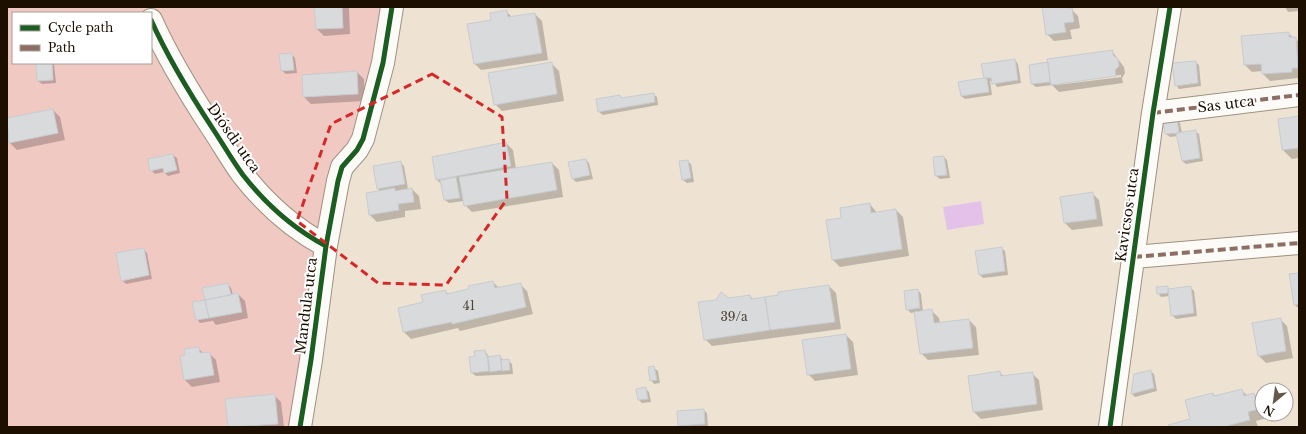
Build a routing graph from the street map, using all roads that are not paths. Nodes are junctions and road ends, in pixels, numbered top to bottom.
1 (392, 7) edge
2 (1170, 7) edge
3 (152, 22) edge
4 (1299, 95) edge
5 (1153, 113) junction
6 (1299, 243) edge
7 (326, 246) junction
8 (1134, 257) junction
9 (300, 427) edge
10 (1110, 427) edge

1 - 7 street, Mandula utca
2 - 5 street, Kavicsos utca
3 - 7 street, Diósdi utca
4 - 5 street, Sas utca
5 - 8 street, Kavicsos utca
6 - 8 street
7 - 9 street, Mandula utca
8 - 10 street, Kavicsos utca

